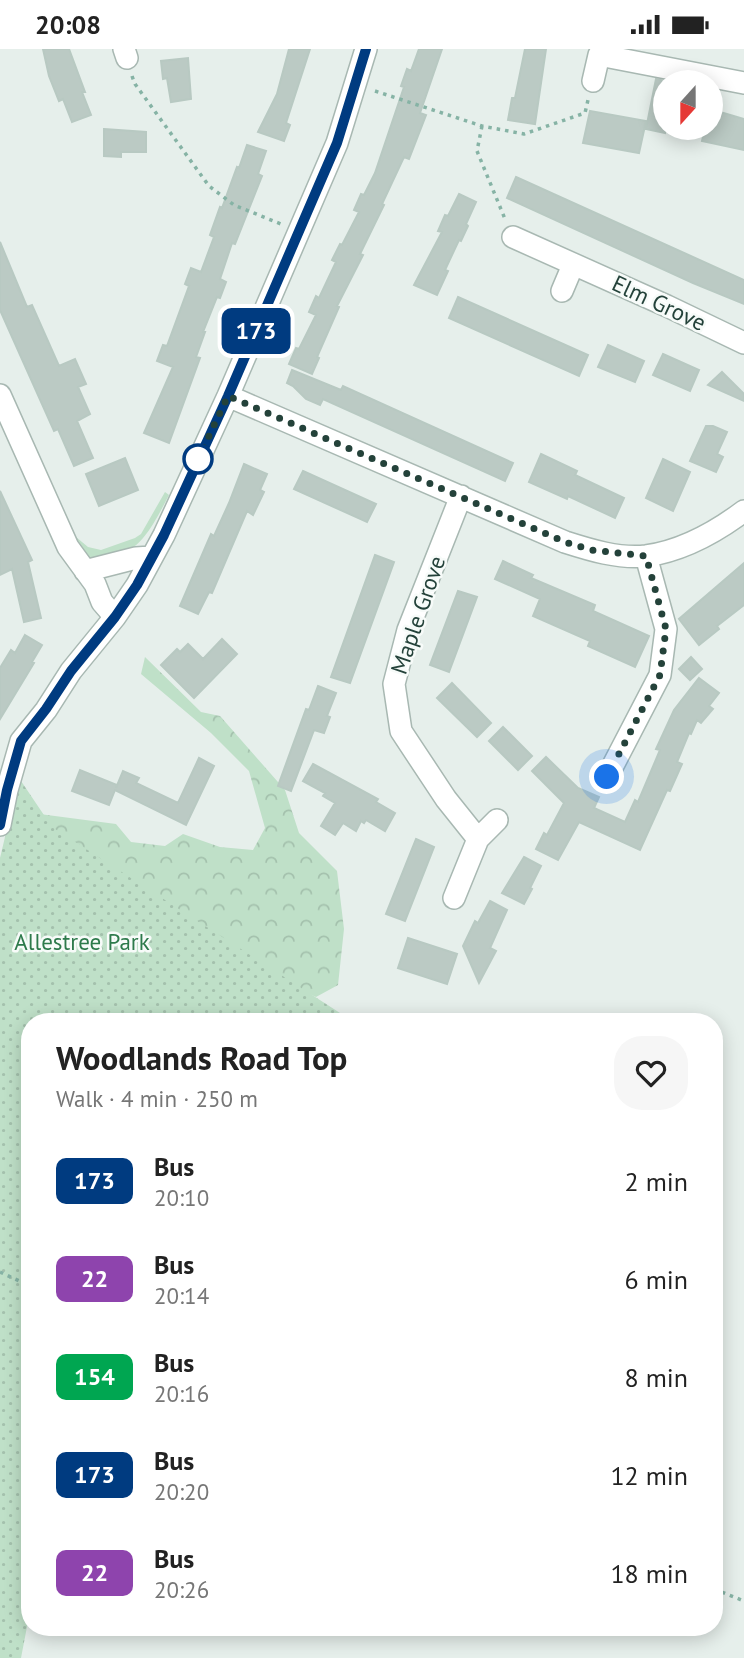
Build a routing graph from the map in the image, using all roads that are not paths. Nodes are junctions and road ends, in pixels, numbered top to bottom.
1 (366, 49) edge
2 (593, 81) road end
3 (744, 83) edge
4 (513, 237) road end
5 (573, 265) junction
6 (562, 291) dead end
7 (744, 344) edge
8 (0, 395) edge
9 (228, 396) junction
10 (461, 496) junction
11 (744, 510) edge
12 (646, 556) junction
13 (151, 557) junction
14 (85, 571) junction
15 (115, 617) junction
16 (607, 777) dead end
17 (497, 820) dead end
18 (0, 825) edge
19 (478, 839) junction
20 (454, 898) dead end

1 - 9 street
2 - 3 street
4 - 5 street, Elm Grove
5 - 6 street
5 - 7 street, Elm Grove
8 - 14 street
9 - 10 street
9 - 13 street
10 - 12 street
10 - 19 street, Maple Grove
11 - 12 street
12 - 16 street
13 - 14 street
13 - 15 street
14 - 15 street
15 - 18 street
17 - 19 street
19 - 20 street

